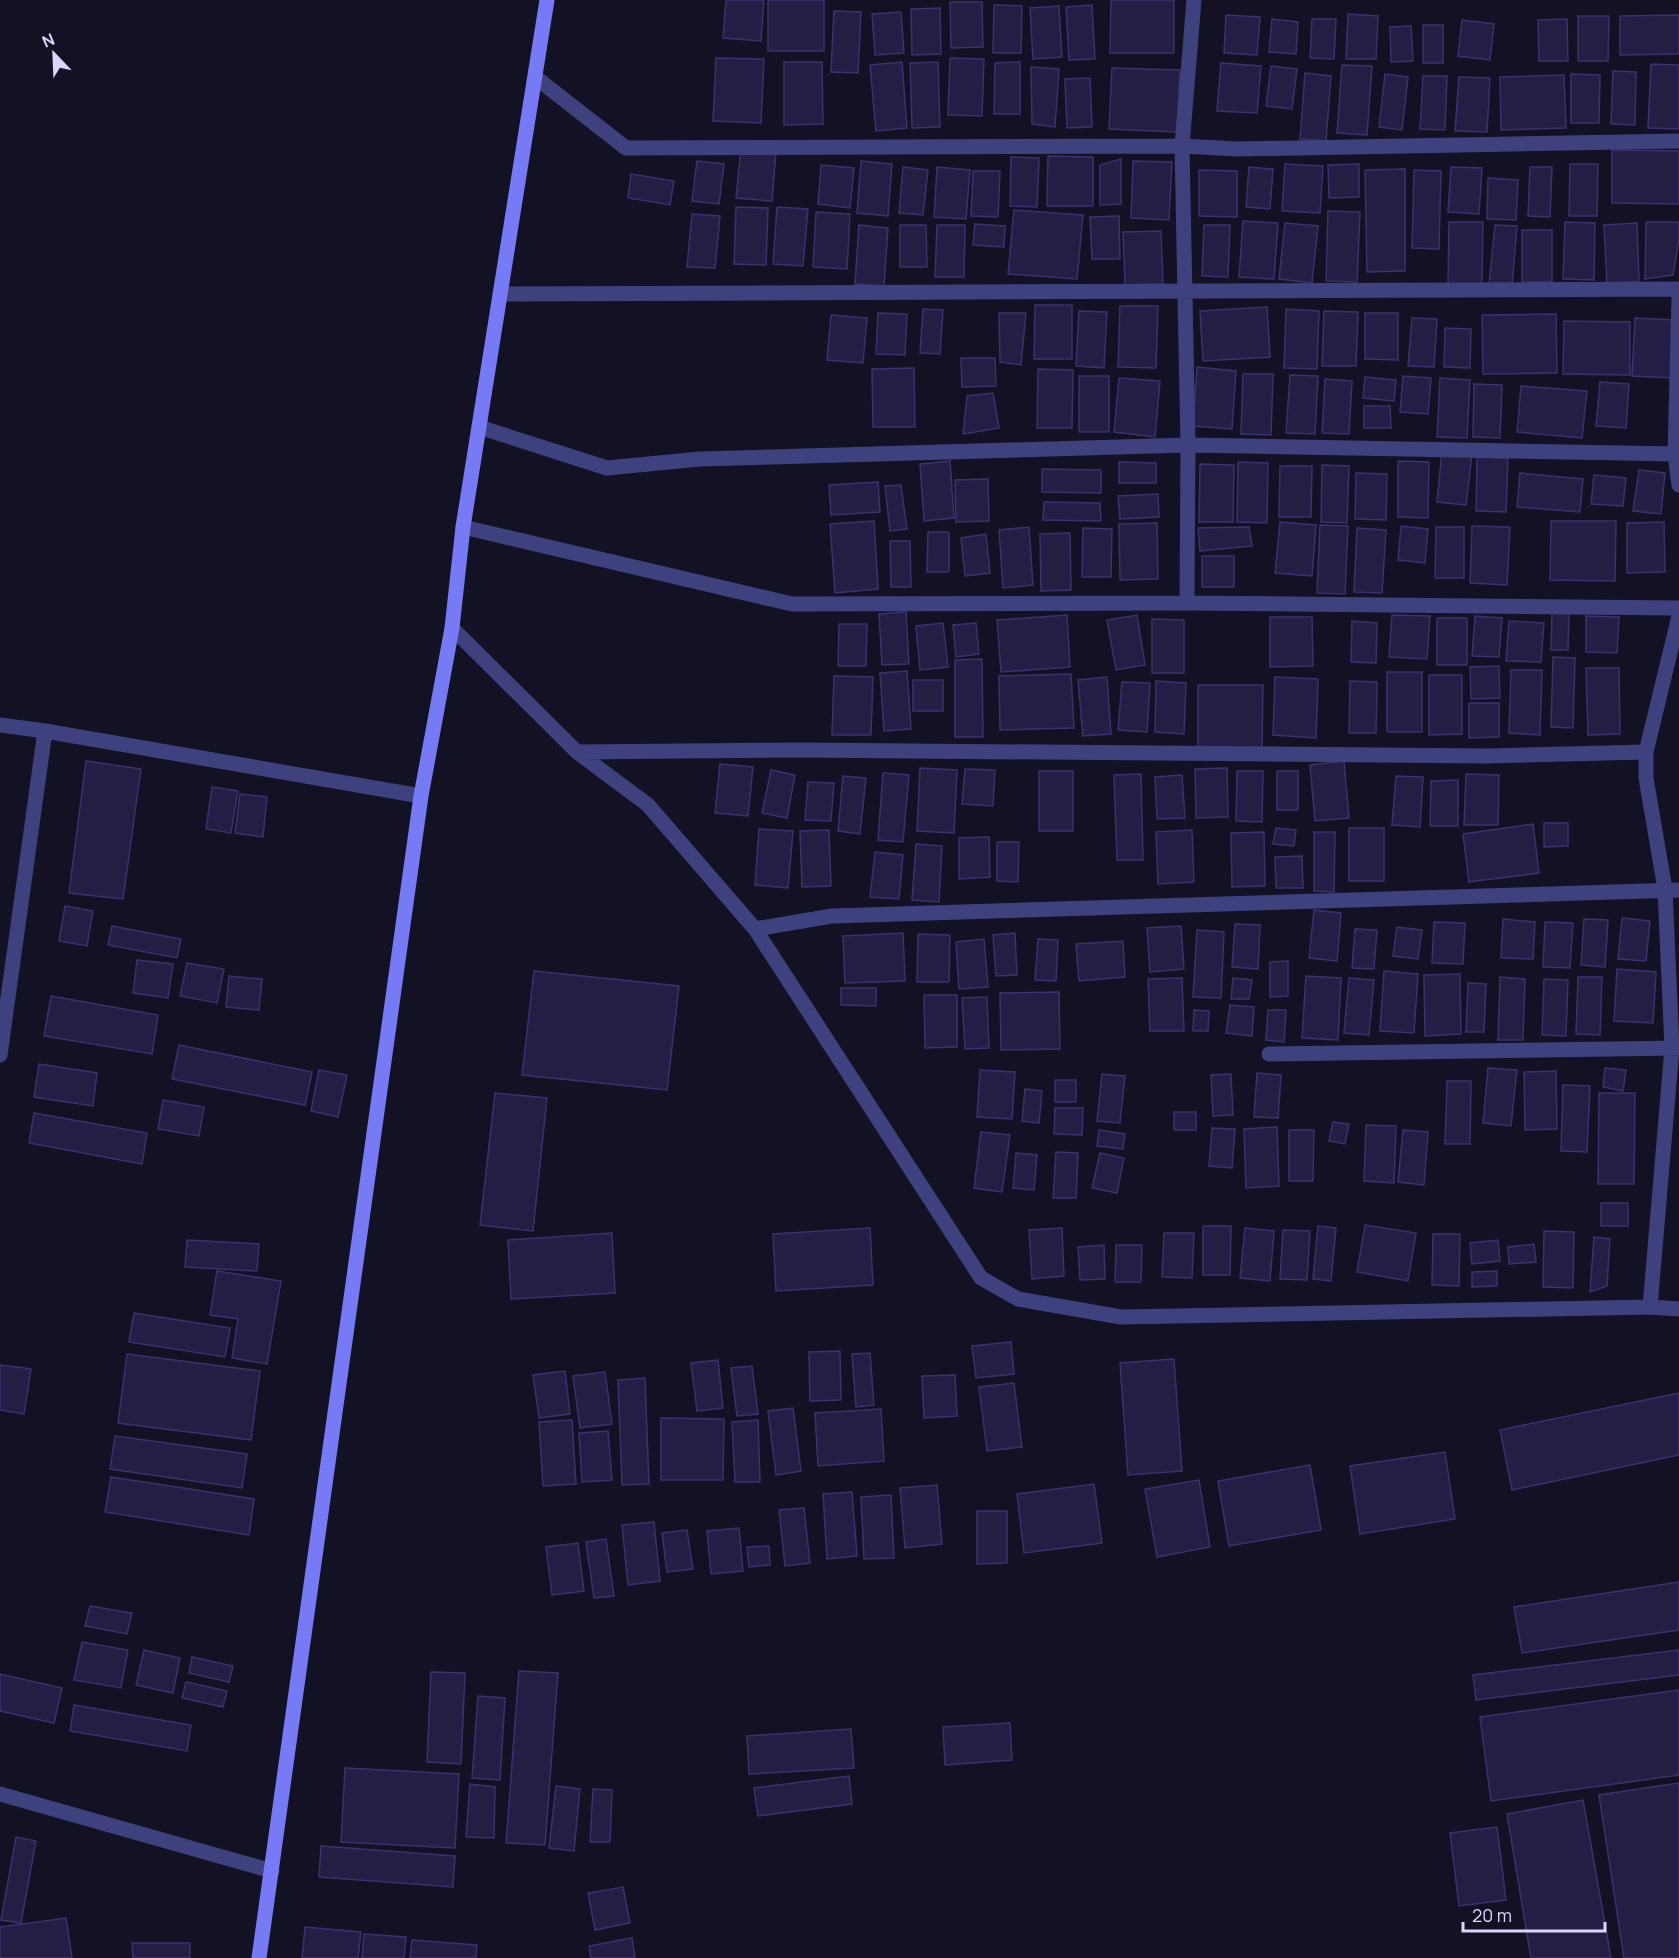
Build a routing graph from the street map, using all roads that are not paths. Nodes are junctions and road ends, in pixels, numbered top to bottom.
1 (548, 0) edge
2 (1194, 0) edge
3 (535, 77) junction
4 (1679, 141) edge
5 (1182, 146) junction
6 (1679, 289) edge
7 (1184, 292) junction
8 (500, 294) junction
9 (1679, 298) edge
10 (479, 427) junction
11 (1188, 445) junction
12 (1677, 454) edge
13 (1679, 485) edge
14 (463, 527) junction
15 (1187, 603) junction
16 (1679, 608) edge
17 (1679, 616) edge
18 (452, 628) junction
19 (0, 725) edge
20 (45, 731) junction
21 (577, 752) junction
22 (1646, 752) junction
23 (421, 796) junction
24 (1672, 890) edge
25 (755, 928) junction
26 (1676, 1048) edge
27 (1269, 1054) dead end
28 (0, 1055) edge
29 (1650, 1307) junction
30 (1679, 1309) edge
31 (0, 1794) edge
32 (272, 1871) junction
33 (259, 1958) edge

1 - 3 main road
2 - 5 street
3 - 5 street
3 - 8 main road
4 - 5 street
5 - 7 street
6 - 7 street
7 - 8 street
7 - 11 street
8 - 10 main road
9 - 12 street
10 - 11 street
10 - 14 main road
11 - 12 street
11 - 15 street
12 - 13 street
14 - 15 street
14 - 18 main road
15 - 16 street
17 - 22 street
18 - 21 street
18 - 23 main road
19 - 20 street
20 - 23 street
20 - 28 street
21 - 22 street
21 - 25 street
22 - 24 street
23 - 32 main road
24 - 25 street
24 - 26 street
25 - 29 street
26 - 27 street
26 - 29 street
29 - 30 street
31 - 32 street
32 - 33 main road

